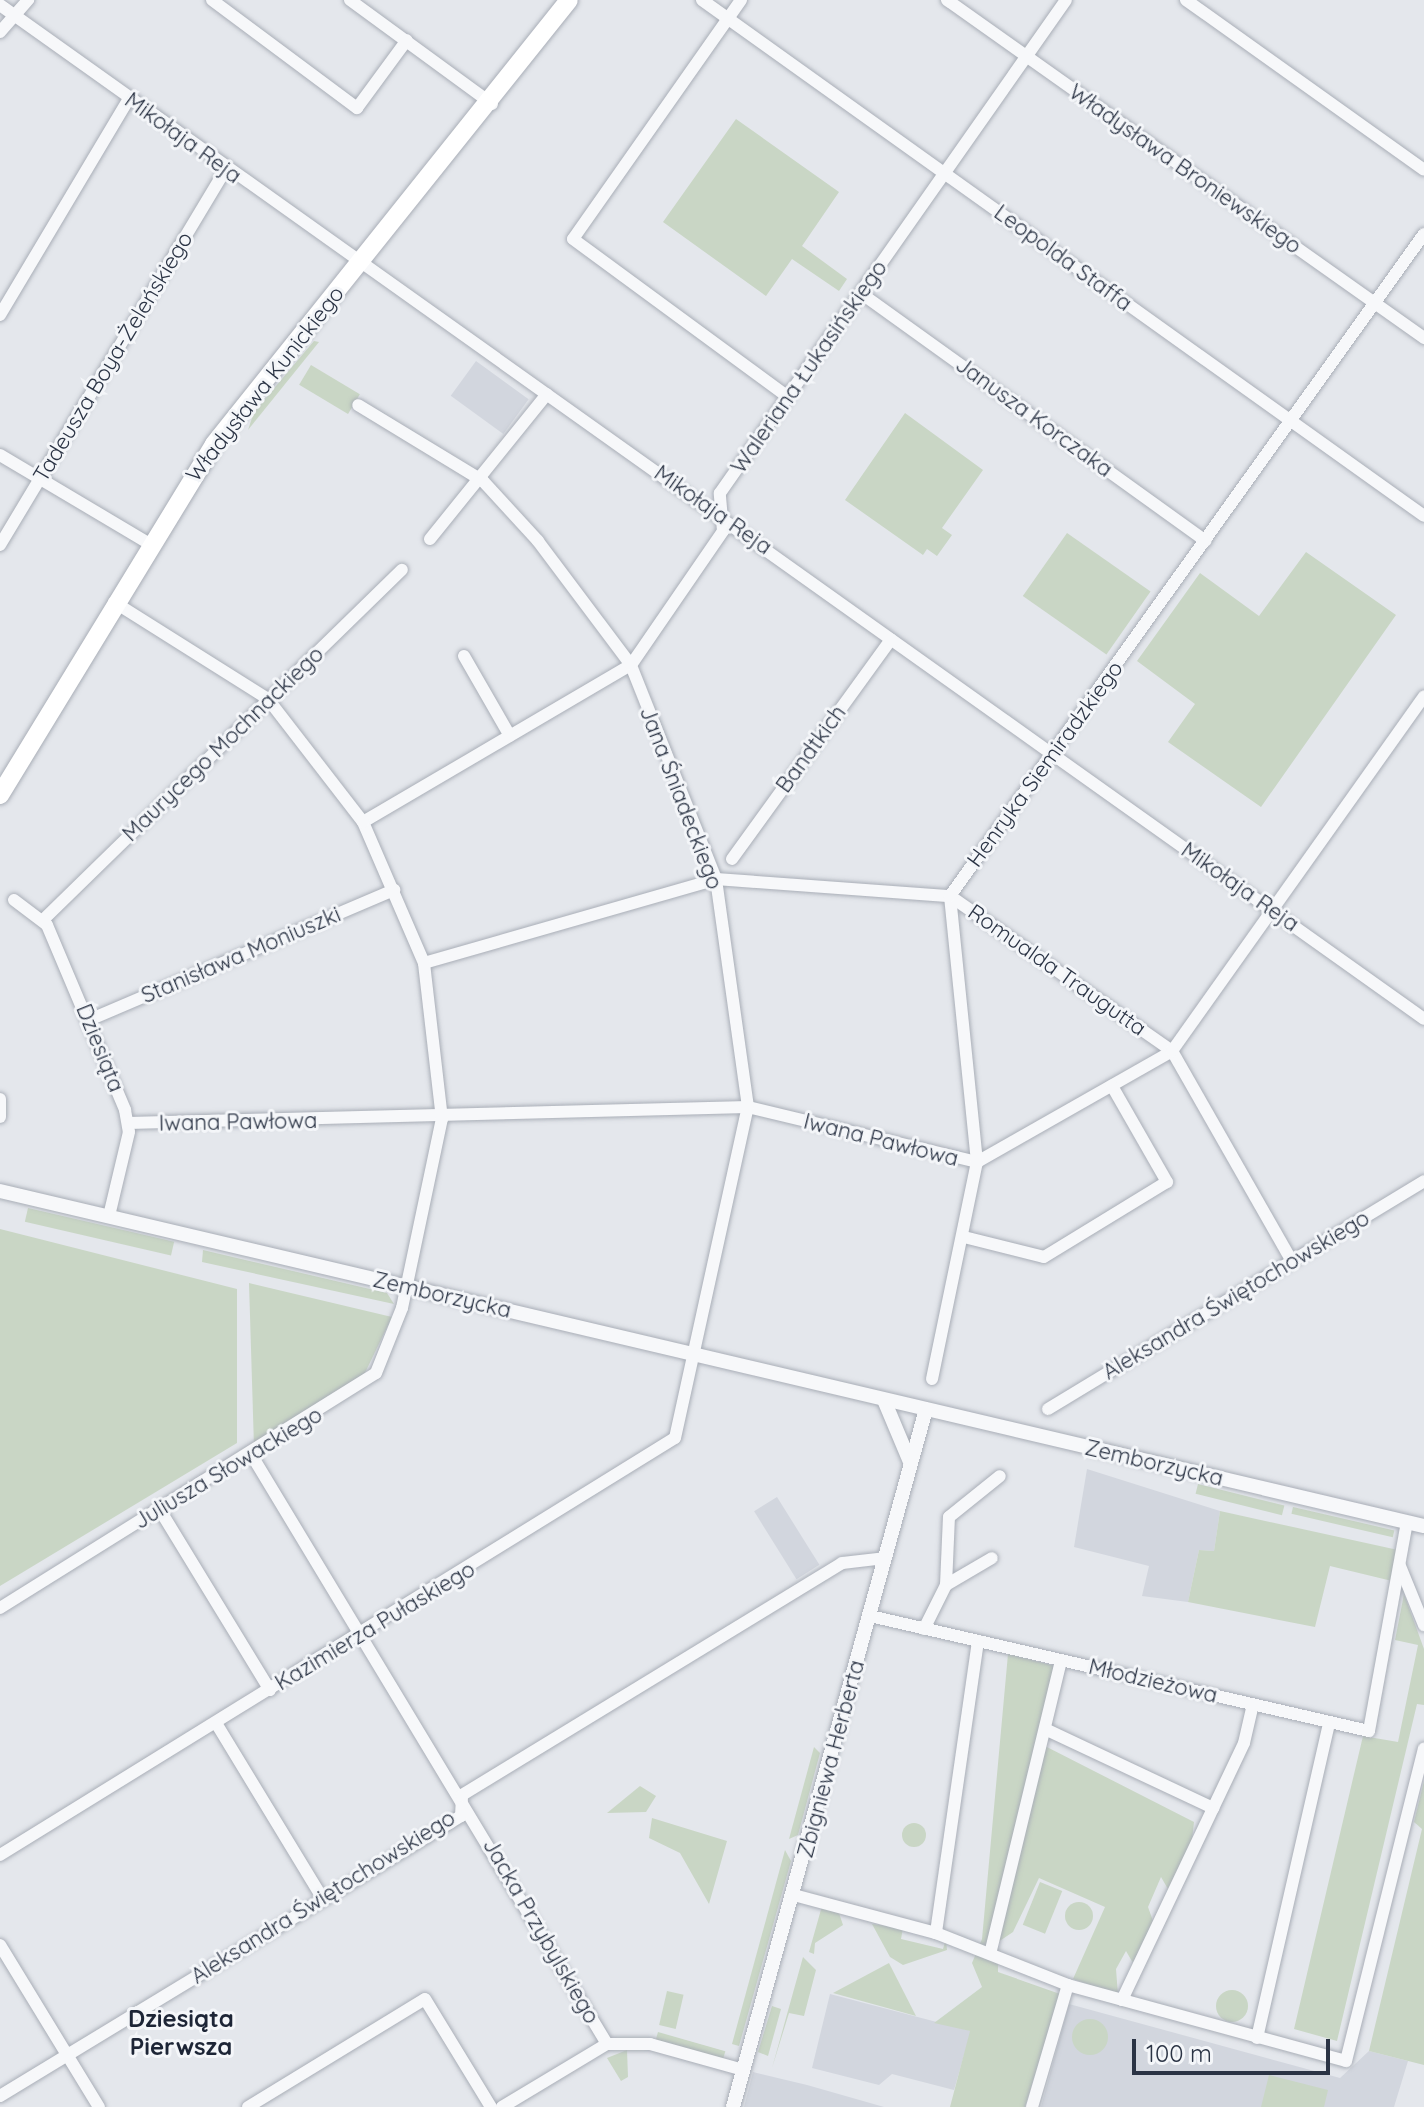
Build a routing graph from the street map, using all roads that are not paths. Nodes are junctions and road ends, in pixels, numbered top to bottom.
1 (28, 0) edge
2 (212, 0) edge
3 (350, 0) edge
4 (569, 0) edge
5 (702, 0) edge
6 (741, 0) edge
7 (947, 0) edge
8 (1066, 0) edge
9 (1186, 0) edge
10 (0, 5) edge
11 (16, 16) junction
12 (728, 18) junction
13 (0, 32) edge
14 (407, 40) junction
15 (1026, 57) junction
16 (129, 99) junction
17 (492, 104) junction
18 (226, 169) junction
19 (1424, 170) edge
20 (944, 172) junction
21 (1424, 234) edge
22 (362, 260) junction
23 (862, 294) junction
24 (1375, 303) junction
25 (0, 315) edge
26 (1424, 338) edge
27 (547, 394) junction
28 (788, 397) junction
29 (358, 405) dead end
30 (1291, 422) junction
31 (0, 455) edge
32 (39, 479) junction
33 (483, 481) junction
34 (717, 513) junction
35 (1424, 516) edge
36 (430, 539) dead end
37 (1206, 541) junction
38 (148, 543) junction
39 (0, 545) edge
40 (402, 570) dead end
41 (114, 602) junction
42 (891, 639) junction
43 (464, 656) dead end
44 (631, 665) junction
45 (1424, 697) edge
46 (268, 699) junction
47 (510, 736) junction
48 (1051, 754) junction
49 (0, 795) edge
50 (363, 822) junction
51 (732, 859) dead end
52 (716, 879) junction
53 (394, 890) junction
54 (950, 896) junction
55 (14, 900) dead end
56 (1276, 912) junction
57 (44, 919) junction
58 (424, 963) junction
59 (1424, 1019) edge
60 (89, 1020) junction
61 (1172, 1051) junction
62 (1112, 1086) junction
63 (0, 1099) edge
64 (748, 1107) junction
65 (0, 1117) edge
66 (442, 1119) junction
67 (128, 1123) junction
68 (977, 1162) junction
69 (1424, 1181) edge
70 (0, 1191) edge
71 (109, 1216) junction
72 (964, 1237) junction
73 (1291, 1260) junction
74 (407, 1287) junction
75 (694, 1356) junction
76 (932, 1379) dead end
77 (884, 1400) junction
78 (926, 1409) junction
79 (1048, 1409) dead end
80 (251, 1454) junction
81 (910, 1462) junction
82 (1000, 1476) dead end
83 (160, 1510) junction
84 (1407, 1522) junction
85 (1424, 1526) edge
86 (885, 1558) junction
87 (992, 1558) dead end
88 (1400, 1566) junction
89 (946, 1585) junction
90 (0, 1608) edge
91 (870, 1616) junction
92 (1424, 1625) edge
93 (924, 1629) junction
94 (363, 1633) junction
95 (978, 1641) junction
96 (1061, 1660) junction
97 (270, 1690) junction
98 (1253, 1705) junction
99 (216, 1723) junction
100 (1329, 1723) junction
101 (1045, 1729) junction
102 (1424, 1749) edge
103 (462, 1795) junction
104 (1213, 1808) junction
105 (0, 1855) edge
106 (794, 1895) junction
107 (323, 1899) junction
108 (936, 1933) junction
109 (0, 1945) edge
110 (991, 1950) junction
111 (1068, 1985) junction
112 (1122, 2000) junction
113 (1257, 2038) junction
114 (607, 2044) junction
115 (67, 2055) junction
116 (743, 2070) junction
117 (0, 2096) edge
118 (99, 2107) edge
119 (248, 2107) edge
120 (491, 2107) edge
121 (502, 2107) edge
122 (733, 2107) edge
123 (1032, 2107) edge

1 - 11 street
2 - 14 street
3 - 14 street
4 - 17 main road, Władysława Kunickiego
5 - 12 street, Leopolda Staffa
6 - 12 street
7 - 15 street, Władysława Broniewskiego
8 - 15 street, Waleriana Łukasińskiego
9 - 19 street
10 - 11 street, Mikołaja Reja
11 - 13 street
11 - 16 street, Mikołaja Reja
12 - 20 street, Leopolda Staffa
12 - 28 street
14 - 17 street
15 - 20 street, Waleriana Łukasińskiego
15 - 24 street, Władysława Broniewskiego
16 - 18 street, Mikołaja Reja
16 - 25 street
17 - 22 main road, Władysława Kunickiego
18 - 22 street, Mikołaja Reja
18 - 32 street, Tadeusza Boya-Żeleńskiego
20 - 23 street, Waleriana Łukasińskiego
20 - 30 street, Leopolda Staffa
21 - 24 street, Henryka Siemiradzkiego
22 - 27 street, Mikołaja Reja
22 - 38 main road, Władysława Kunickiego
23 - 28 street, Waleriana Łukasińskiego
23 - 37 street, Janusza Korczaka
24 - 26 street, Władysława Broniewskiego
24 - 30 street, Henryka Siemiradzkiego
27 - 33 street
27 - 34 street, Mikołaja Reja
28 - 34 street, Waleriana Łukasińskiego
29 - 33 street, Jana Śniadeckiego
30 - 35 street, Leopolda Staffa
30 - 37 street, Henryka Siemiradzkiego
31 - 32 street
32 - 38 street
32 - 39 street, Tadeusza Boya-Żeleńskiego
33 - 36 street
33 - 44 street, Jana Śniadeckiego
34 - 42 street, Mikołaja Reja
34 - 44 street, Waleriana Łukasińskiego
37 - 48 street, Henryka Siemiradzkiego
38 - 41 main road, Władysława Kunickiego
40 - 46 street, Maurycego Mochnackiego
41 - 46 street
41 - 49 main road, Władysława Kunickiego
42 - 48 street, Mikołaja Reja
42 - 51 street, Bandtkich
43 - 47 street
44 - 47 street, Waleriana Łukasińskiego
44 - 52 street, Jana Śniadeckiego
45 - 56 street, Iwana Pawłowa
46 - 50 street, Juliusza Słowackiego
46 - 57 street, Maurycego Mochnackiego
47 - 50 street, Waleriana Łukasińskiego
48 - 54 street, Henryka Siemiradzkiego
48 - 56 street, Mikołaja Reja
50 - 53 street, Juliusza Słowackiego
52 - 54 street, Romualda Traugutta
52 - 58 street, Romualda Traugutta
52 - 64 street, Jana Śniadeckiego
53 - 58 street, Juliusza Słowackiego
53 - 60 street, Stanisława Moniuszki
54 - 61 street, Romualda Traugutta
54 - 68 street
55 - 57 street
56 - 59 street, Mikołaja Reja
56 - 61 street, Iwana Pawłowa
57 - 60 street, Dziesiąta
58 - 66 street, Juliusza Słowackiego
60 - 67 street, Dziesiąta
61 - 62 street, Iwana Pawłowa
61 - 73 street, Romualda Traugutta
62 - 68 street, Iwana Pawłowa
62 - 72 street
63 - 65 street
64 - 66 street, Iwana Pawłowa
64 - 68 street, Iwana Pawłowa
64 - 75 street, Jana Śniadeckiego
66 - 67 street, Iwana Pawłowa
66 - 74 street, Juliusza Słowackiego
67 - 71 street
68 - 72 street
69 - 73 street, Aleksandra Świętochowskiego
70 - 71 street, Zemborzycka
71 - 74 street, Zemborzycka
72 - 76 street
73 - 79 street, Aleksandra Świętochowskiego
74 - 75 street, Zemborzycka
74 - 80 street, Juliusza Słowackiego
75 - 77 street, Zemborzycka
75 - 94 street, Kazimierza Pułaskiego
77 - 78 street, Zemborzycka
77 - 81 street
78 - 81 street, Zbigniewa Herberta
78 - 84 street, Zemborzycka
80 - 83 street, Juliusza Słowackiego
80 - 94 street, Jacka Przybylskiego
81 - 86 street, Zbigniewa Herberta
82 - 89 street
83 - 90 street, Juliusza Słowackiego
83 - 97 street
84 - 85 street, Zemborzycka
84 - 88 street, Młodzieżowa
86 - 91 street, Zbigniewa Herberta
86 - 103 street, Aleksandra Świętochowskiego
87 - 89 street
88 - 92 street
88 - 100 street, Młodzieżowa
89 - 93 street
91 - 93 street, Młodzieżowa
91 - 106 street, Zbigniewa Herberta
93 - 95 street, Młodzieżowa
94 - 97 street, Kazimierza Pułaskiego
94 - 103 street, Jacka Przybylskiego
95 - 96 street, Młodzieżowa
95 - 108 street
96 - 98 street, Młodzieżowa
96 - 101 street
97 - 99 street, Kazimierza Pułaskiego
98 - 100 street, Młodzieżowa
98 - 104 street
99 - 105 street, Kazimierza Pułaskiego
99 - 107 street
100 - 113 street
101 - 104 street
101 - 110 street
102 - 113 street
103 - 107 street, Aleksandra Świętochowskiego
103 - 114 street, Jacka Przybylskiego
104 - 112 street
106 - 108 street
106 - 116 street, Zbigniewa Herberta
107 - 115 street, Aleksandra Świętochowskiego
108 - 110 street
109 - 115 street
110 - 111 street
111 - 112 street
111 - 123 street
112 - 113 street
114 - 116 street, Jacka Przybylskiego
114 - 121 street
115 - 117 street, Aleksandra Świętochowskiego
115 - 118 street
116 - 122 street, Zbigniewa Herberta
119 - 120 street

